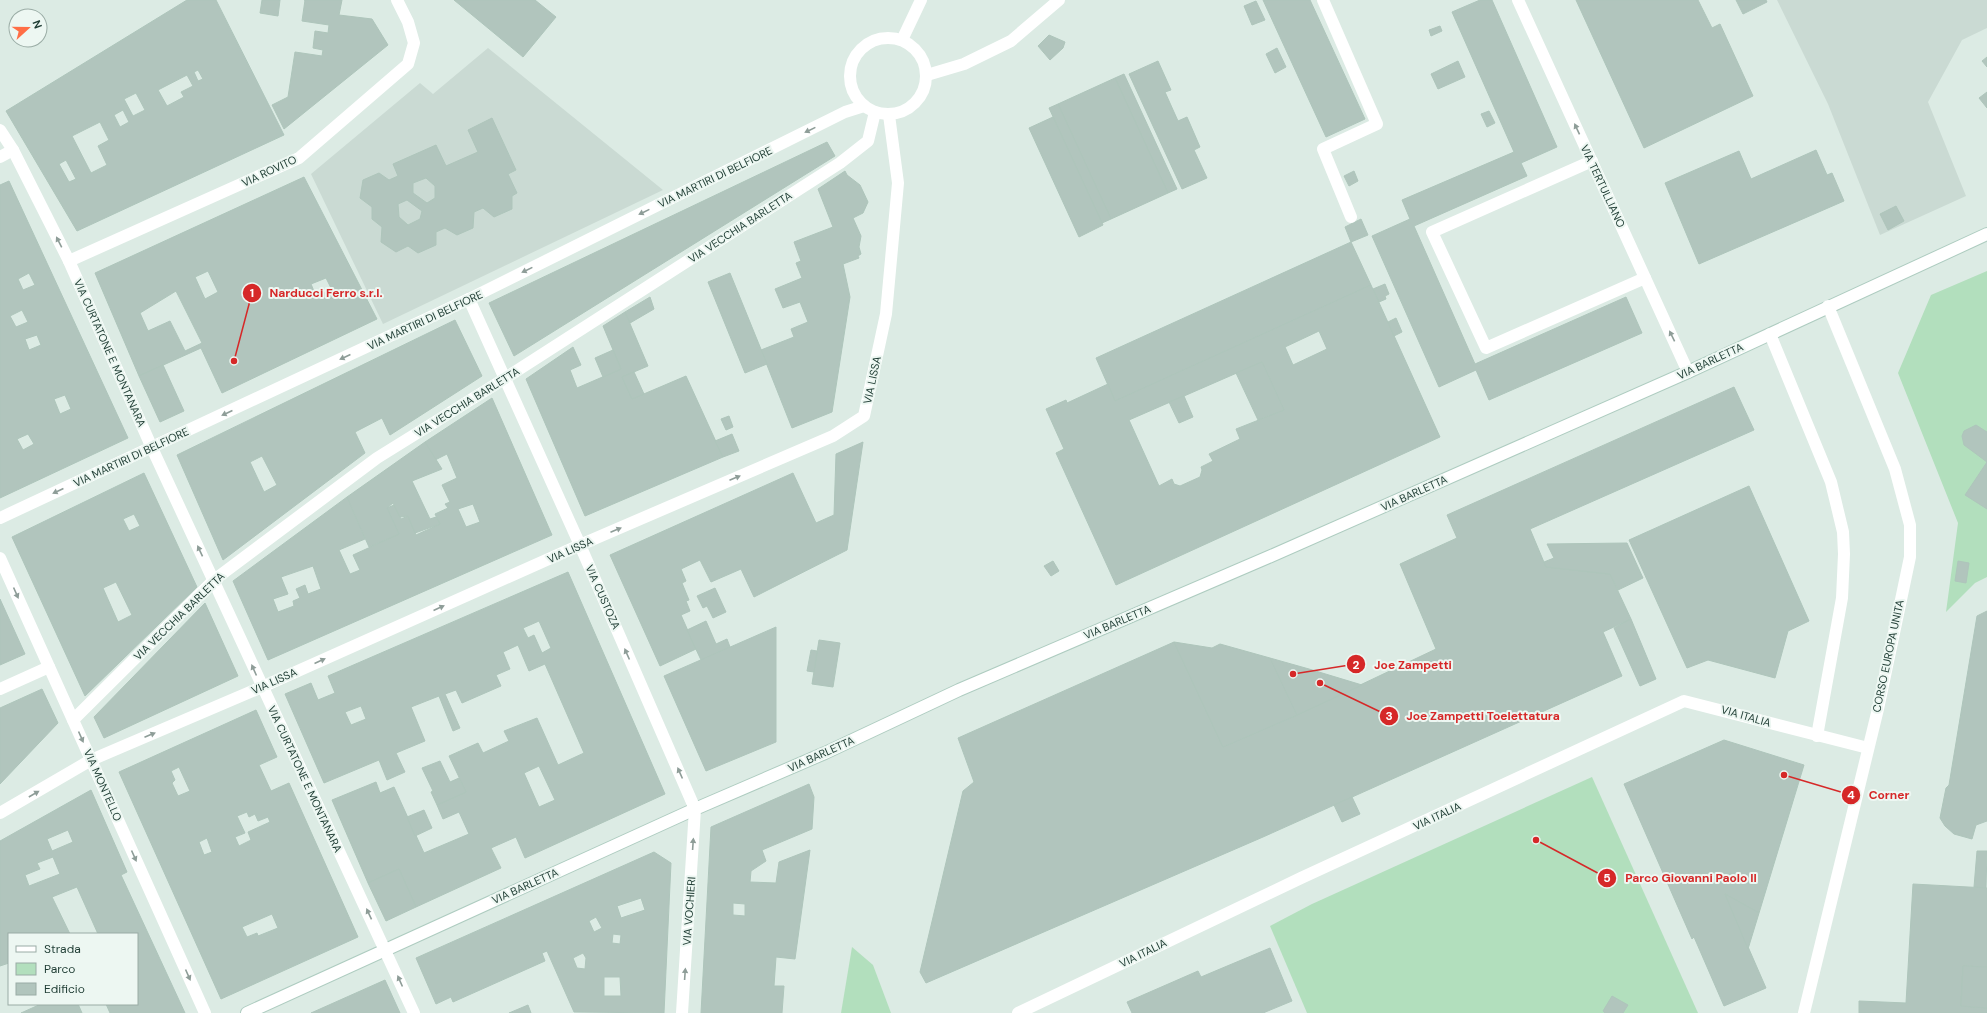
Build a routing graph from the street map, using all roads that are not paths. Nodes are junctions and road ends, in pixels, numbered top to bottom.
1 (397, 0) edge
2 (921, 0) edge
3 (1059, 0) edge
4 (1323, 0) edge
5 (1518, 0) edge
6 (902, 40) junction
7 (927, 75) junction
8 (856, 95) junction
9 (869, 109) junction
10 (845, 112) junction
11 (889, 114) junction
12 (0, 130) edge
13 (13, 150) junction
14 (0, 157) edge
15 (1592, 161) junction
16 (1351, 217) dead end
17 (1987, 234) edge
18 (69, 261) junction
19 (1645, 278) junction
20 (469, 299) junction
21 (1828, 306) junction
22 (1770, 334) junction
23 (1688, 372) junction
24 (504, 378) junction
25 (152, 448) junction
26 (0, 518) edge
27 (580, 545) junction
28 (0, 558) edge
29 (214, 580) junction
30 (49, 667) junction
31 (262, 687) junction
32 (0, 689) edge
33 (73, 720) junction
34 (1817, 736) junction
35 (1868, 748) junction
36 (91, 760) junction
37 (695, 809) junction
38 (0, 813) edge
39 (385, 950) junction
40 (205, 1013) edge
41 (248, 1013) edge
42 (414, 1013) edge
43 (682, 1013) edge
44 (1018, 1013) edge
45 (1804, 1013) edge

1 - 18 street, VIA ROVITO
2 - 6 street
3 - 7 street
4 - 16 street
15 -> 5 street, VIA TERTULLIANO
6 - 7 street
6 - 8 street
7 - 11 street
8 - 9 street
8 - 10 street
9 - 10 street, VIA MARTIRI DI BELFIORE
9 - 11 street
9 - 24 street, VIA VECCHIA BARLETTA
10 -> 20 street, VIA MARTIRI DI BELFIORE
27 -> 11 street, VIA LISSA
12 - 13 street, VIA CURTATONE E MONTANARA
13 - 14 street
18 -> 13 street, VIA CURTATONE E MONTANARA
15 - 19 street, VIA TERTULLIANO
15 - 19 street
17 - 21 street, VIA BARLETTA
18 - 25 street, VIA CURTATONE E MONTANARA
23 -> 19 street, VIA TERTULLIANO
20 - 24 street, VIA CUSTOZA
20 -> 25 street, VIA MARTIRI DI BELFIORE
21 - 22 street, VIA BARLETTA
21 - 35 street, CORSO EUROPA UNITA
22 - 23 street, VIA BARLETTA
22 - 34 street
23 - 37 street, VIA BARLETTA
24 - 27 street, VIA CUSTOZA
24 - 29 street, VIA VECCHIA BARLETTA
25 -> 26 street, VIA MARTIRI DI BELFIORE
29 -> 25 street, VIA CURTATONE E MONTANARA
31 -> 27 street, VIA LISSA
37 -> 27 street, VIA CUSTOZA
28 -> 30 street, VIA MONTELLO
31 -> 29 street, VIA CURTATONE E MONTANARA
29 - 33 street, VIA VECCHIA BARLETTA
30 - 32 street
30 - 33 street, VIA MONTELLO
36 -> 31 street, VIA LISSA
39 -> 31 street, VIA CURTATONE E MONTANARA
33 -> 36 street, VIA MONTELLO
34 - 35 street, VIA ITALIA
34 - 44 street, VIA ITALIA
35 - 45 street, CORSO EUROPA UNITA
38 -> 36 street, VIA LISSA
36 -> 40 street, VIA MONTELLO
37 - 39 street, VIA BARLETTA
43 -> 37 street, VIA VOCHIERI
39 - 41 street, VIA BARLETTA
42 -> 39 street, VIA CURTATONE E MONTANARA

